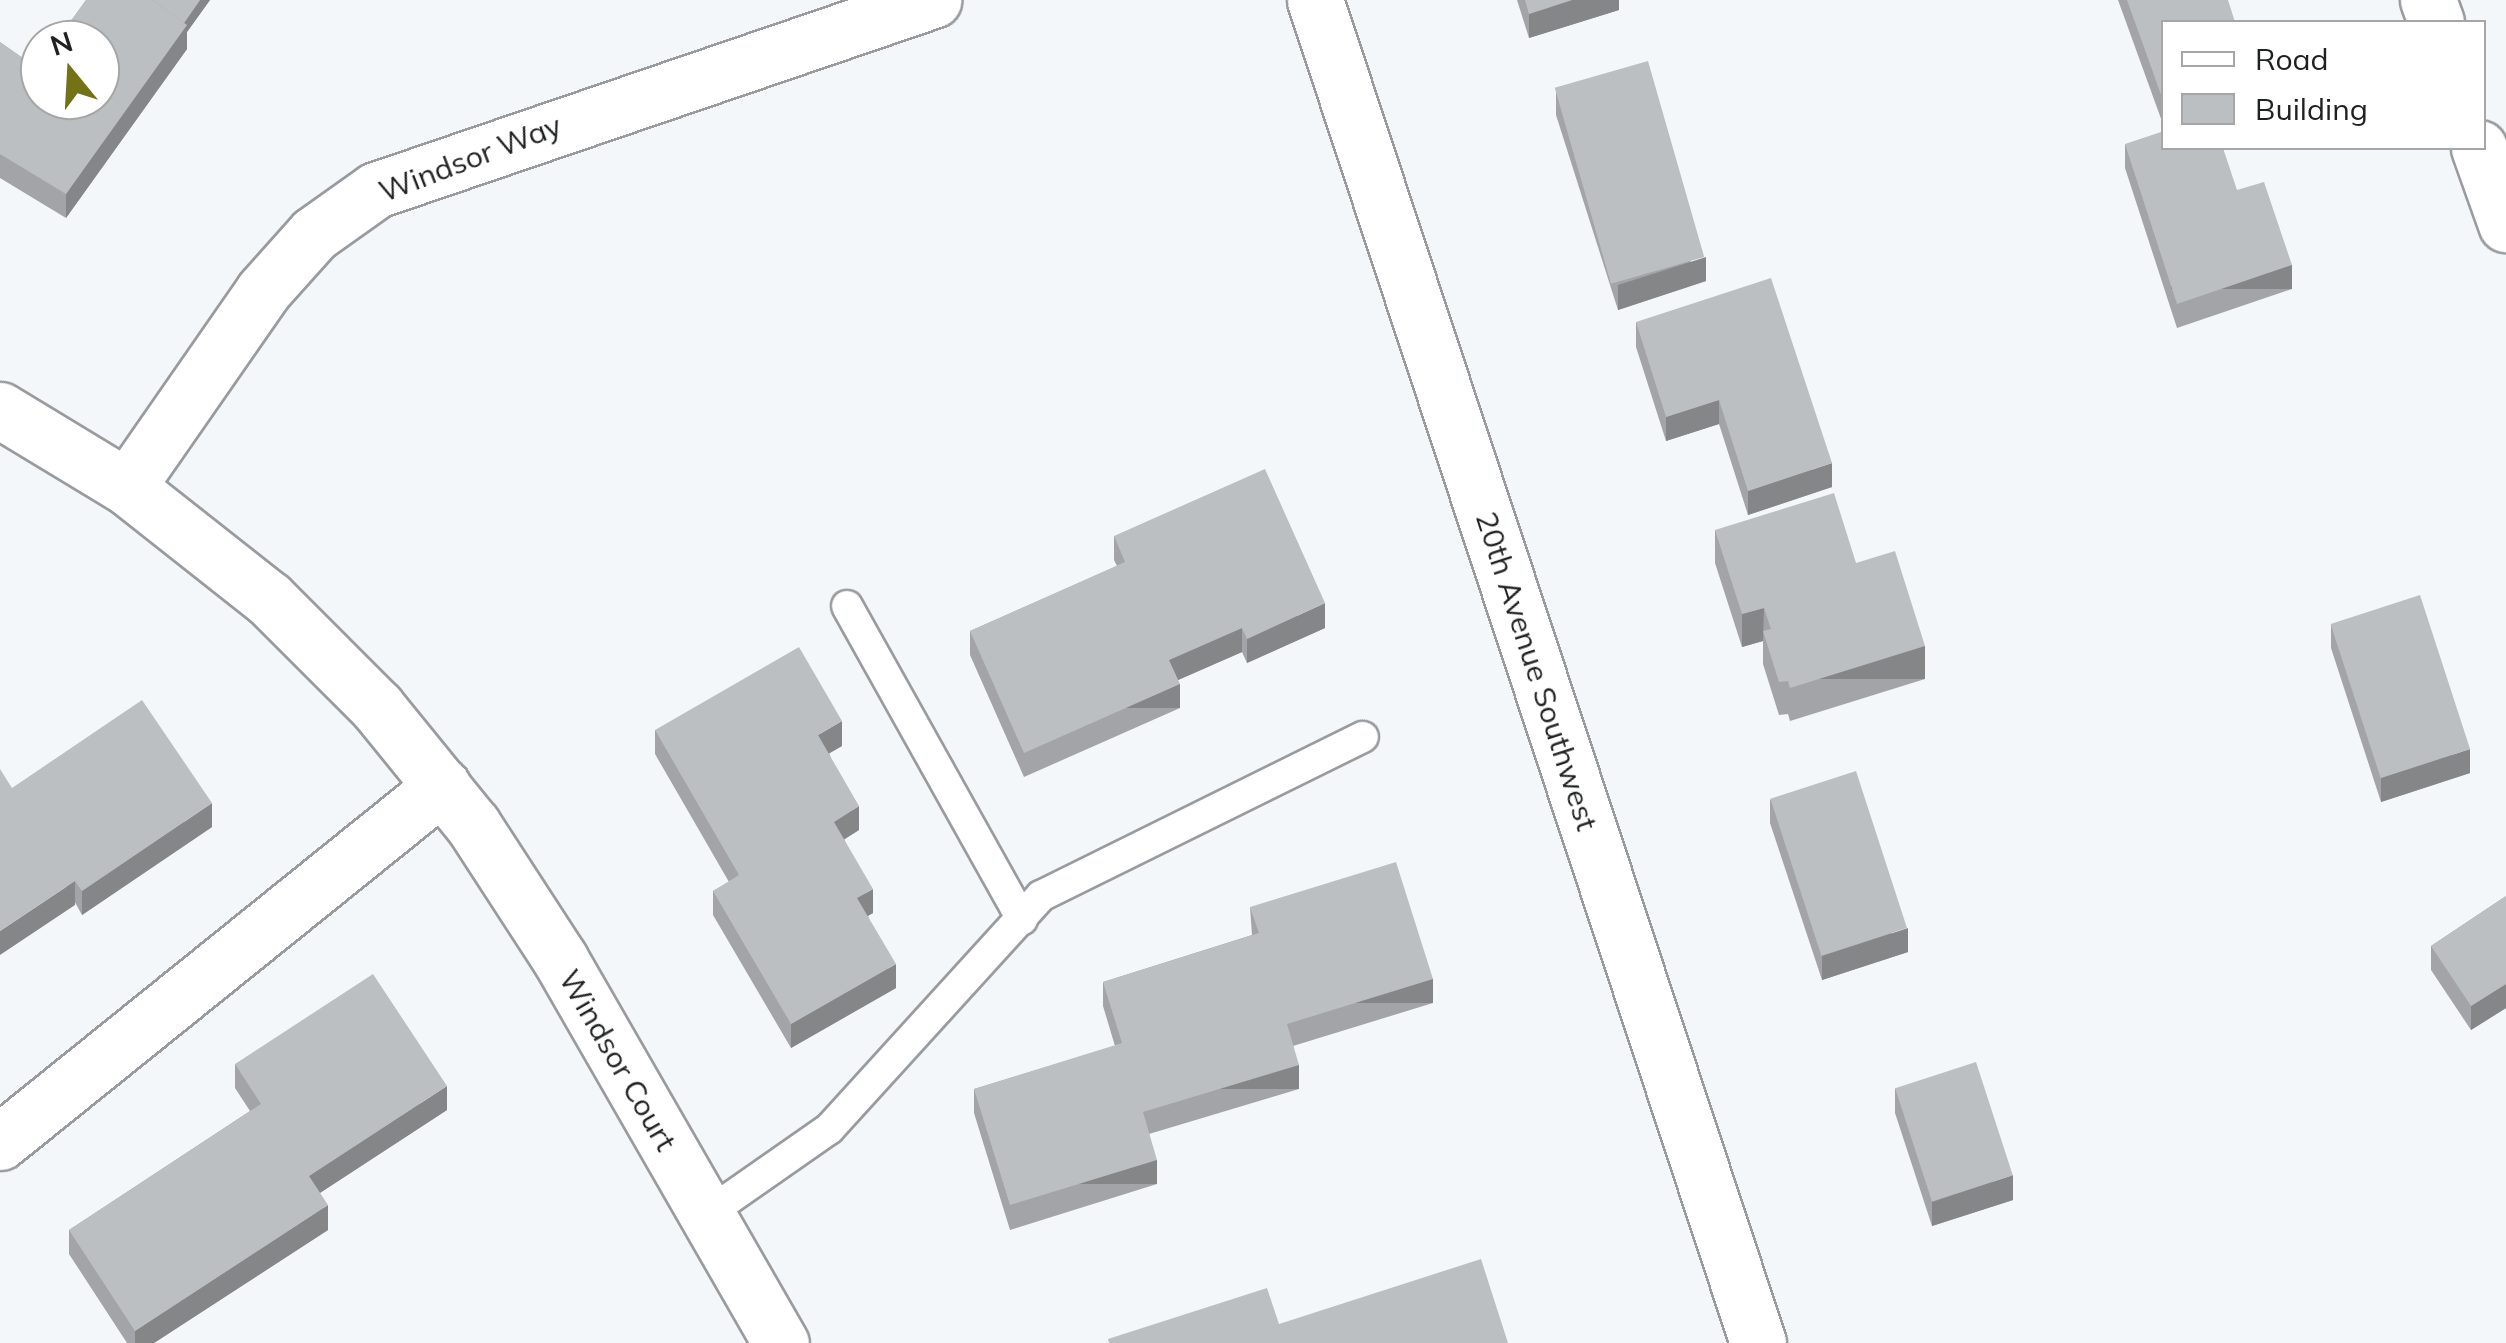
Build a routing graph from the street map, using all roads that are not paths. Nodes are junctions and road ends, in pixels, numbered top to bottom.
1 (934, 0) edge
2 (1315, 0) edge
3 (2481, 150) edge
4 (2506, 224) edge
5 (0, 410) edge
6 (127, 487) junction
7 (847, 606) dead end
8 (1364, 737) dead end
9 (442, 786) junction
10 (1022, 919) junction
11 (0, 1142) edge
12 (707, 1214) junction
13 (781, 1343) edge
14 (1758, 1343) edge

1 - 6 street, Windsor Way
2 - 14 street, 20th Avenue Southwest
3 - 4 street
5 - 6 street, Windsor Court
6 - 9 street, Windsor Court
7 - 10 lane
8 - 10 lane
9 - 11 street
9 - 12 street, Windsor Court
10 - 12 lane
12 - 13 street, Windsor Court

